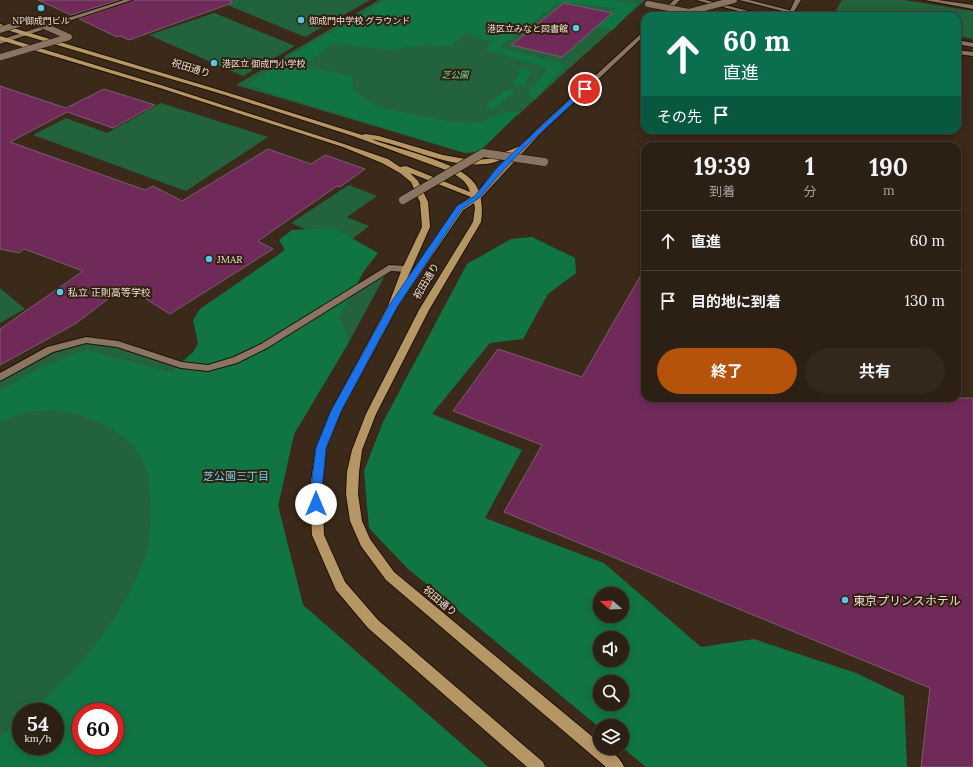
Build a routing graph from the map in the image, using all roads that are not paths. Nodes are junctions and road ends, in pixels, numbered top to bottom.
1 (129, 0) edge
2 (677, 0) edge
3 (699, 0) edge
4 (734, 0) edge
5 (742, 0) edge
6 (798, 0) edge
7 (928, 0) edge
8 (648, 4) dead end
9 (973, 7) edge
10 (665, 12) edge
11 (748, 12) edge
12 (791, 12) joint
13 (0, 26) edge
14 (0, 30) edge
15 (23, 33) junction
16 (641, 36) edge
17 (2, 40) edge
18 (961, 43) edge
19 (973, 45) edge
20 (961, 52) edge
21 (973, 54) edge
22 (2, 57) dead end
23 (355, 135) junction
24 (522, 147) junction
25 (385, 161) junction
26 (544, 162) dead end
27 (477, 197) junction
28 (403, 200) dead end
29 (406, 269) junction
30 (393, 306) junction
31 (0, 377) edge
32 (538, 767) edge
33 (617, 767) edge

1 - 15 street
2 - 10 street
3 - 11 street
4 - 8 street, bridge
5 - 12 street
6 - 12 street
7 - 9 street
13 - 15 main road, 祝田通り
14 - 22 street, bridge
15 - 17 street
15 - 23 main road, 祝田通り
16 - 24 street
17 - 25 main road, 祝田通り
18 - 19 street
20 - 21 street
23 - 24 main road
23 - 27 main road, 祝田通り
24 - 27 street
25 - 27 main road
25 - 29 main road, 祝田通り
26 - 28 street, bridge
27 - 30 main road
27 - 33 main road, 祝田通り
29 - 30 main road, 祝田通り
29 - 31 street
30 - 32 main road, 祝田通り

